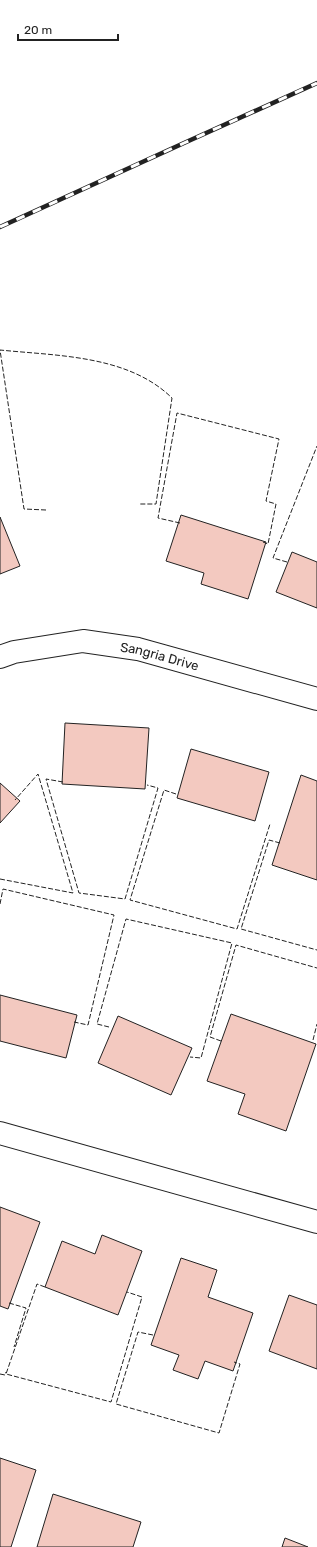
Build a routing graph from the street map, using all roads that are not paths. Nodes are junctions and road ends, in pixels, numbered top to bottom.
1 (0, 657) edge
2 (317, 699) edge
3 (0, 1133) edge
4 (317, 1222) edge

1 - 2 street, Sangria Drive
3 - 4 street

